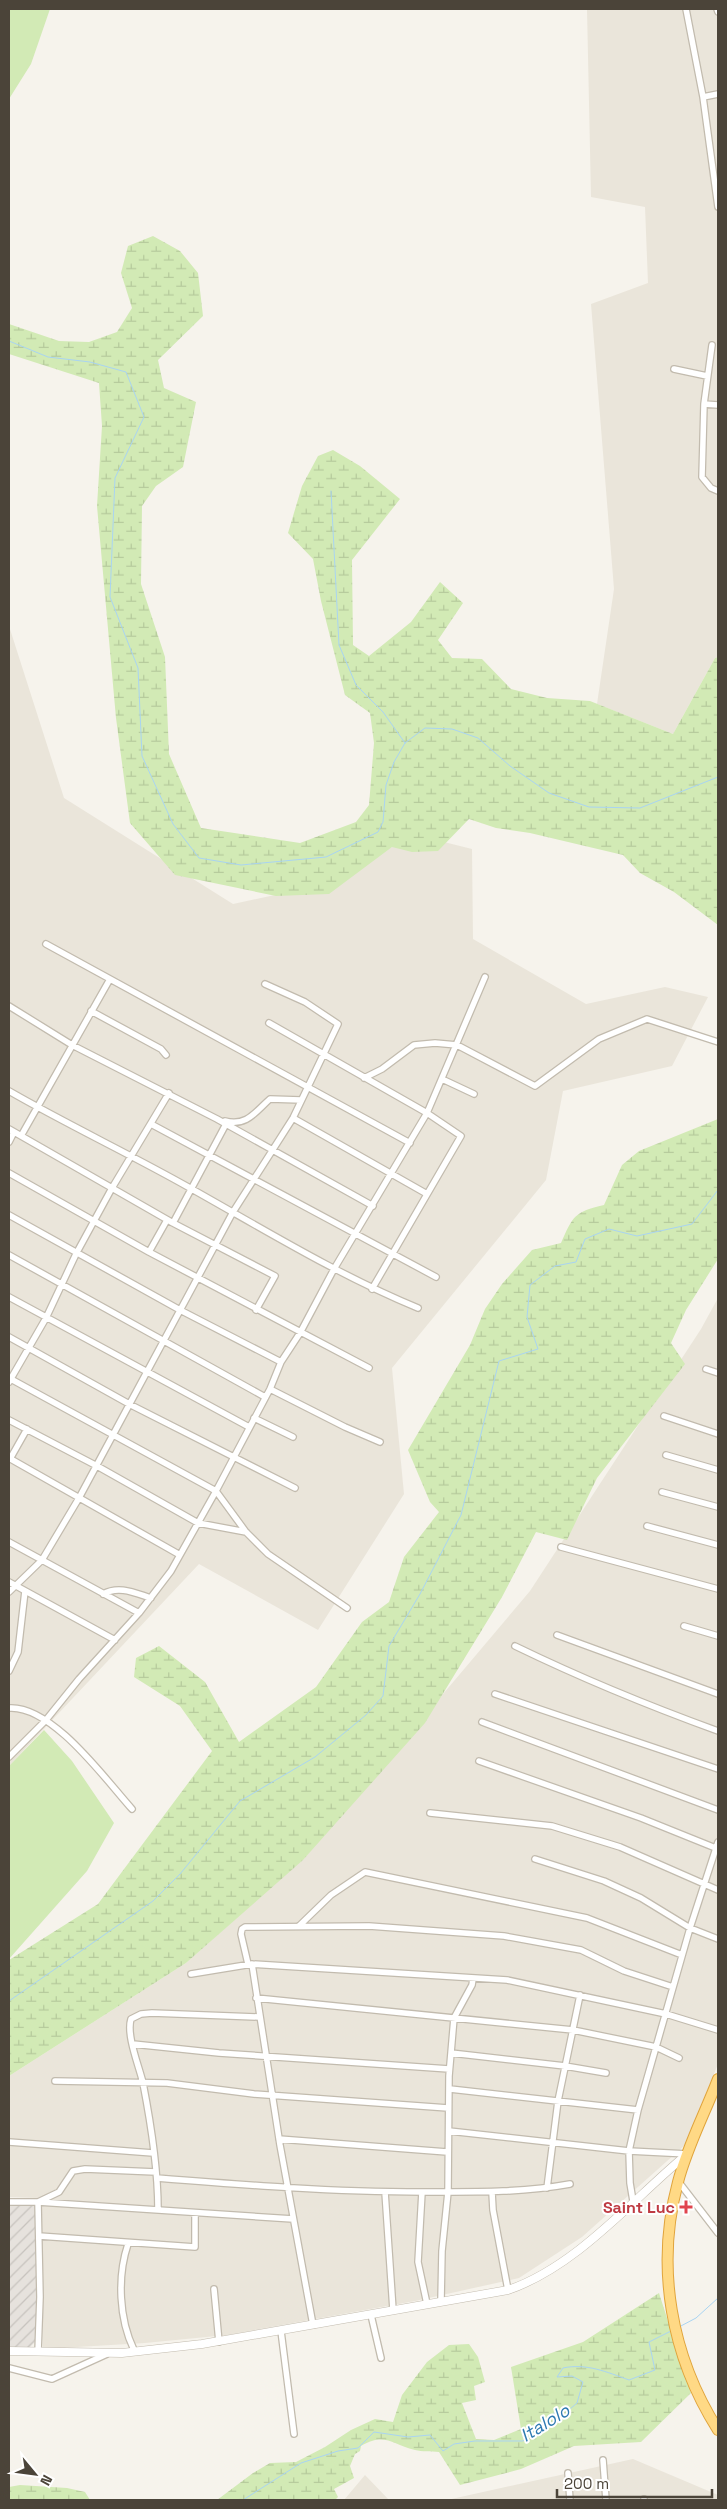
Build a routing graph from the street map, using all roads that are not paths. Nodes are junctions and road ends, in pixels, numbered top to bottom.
1 (686, 9) edge
2 (718, 94) edge
3 (703, 97) junction
4 (718, 207) edge
5 (712, 346) dead end
6 (674, 369) dead end
7 (707, 376) junction
8 (704, 404) junction
9 (718, 405) edge
10 (718, 491) edge
11 (46, 944) dead end
12 (485, 976) dead end
13 (110, 979) junction
14 (265, 984) dead end
15 (9, 1006) edge
16 (91, 1011) junction
17 (269, 1023) dead end
18 (718, 1042) edge
19 (72, 1044) junction
20 (457, 1045) junction
21 (166, 1055) dead end
22 (325, 1055) junction
23 (364, 1078) junction
24 (442, 1079) junction
25 (306, 1088) junction
26 (9, 1091) edge
27 (169, 1093) junction
28 (474, 1094) dead end
29 (301, 1100) junction
30 (38, 1108) junction
31 (426, 1113) junction
32 (293, 1118) junction
33 (217, 1119) junction
34 (150, 1124) junction
35 (226, 1124) junction
36 (11, 1131) edge
37 (21, 1136) junction
38 (9, 1142) edge
39 (410, 1143) junction
40 (273, 1150) junction
41 (209, 1155) junction
42 (131, 1156) junction
43 (392, 1173) junction
44 (9, 1174) edge
45 (253, 1181) junction
46 (112, 1188) junction
47 (190, 1188) junction
48 (427, 1194) junction
49 (373, 1206) junction
50 (233, 1212) junction
51 (9, 1215) edge
52 (170, 1221) junction
53 (94, 1222) junction
54 (356, 1235) junction
55 (215, 1246) junction
56 (150, 1252) junction
57 (76, 1254) junction
58 (393, 1254) junction
59 (9, 1256) edge
60 (334, 1269) junction
61 (436, 1277) dead end
62 (198, 1278) junction
63 (62, 1284) junction
64 (372, 1288) junction
65 (9, 1297) edge
66 (418, 1308) dead end
67 (180, 1310) junction
68 (256, 1310) junction
69 (46, 1318) junction
70 (300, 1333) junction
71 (9, 1337) edge
72 (165, 1342) junction
73 (29, 1349) junction
74 (281, 1362) junction
75 (369, 1368) dead end
76 (706, 1369) dead end
77 (148, 1372) junction
78 (718, 1373) edge
79 (9, 1380) edge
80 (270, 1389) junction
81 (265, 1397) junction
82 (131, 1405) junction
83 (664, 1416) dead end
84 (254, 1418) junction
85 (9, 1420) edge
86 (249, 1427) junction
87 (27, 1430) junction
88 (718, 1434) edge
89 (113, 1435) junction
90 (293, 1437) dead end
91 (380, 1442) dead end
92 (666, 1454) dead end
93 (234, 1458) junction
94 (9, 1459) edge
95 (97, 1466) junction
96 (718, 1470) edge
97 (295, 1488) dead end
98 (216, 1491) junction
99 (662, 1492) dead end
100 (79, 1498) junction
101 (718, 1507) edge
102 (198, 1523) junction
103 (647, 1526) dead end
104 (246, 1532) junction
105 (9, 1542) edge
106 (718, 1545) edge
107 (561, 1547) dead end
108 (180, 1556) junction
109 (42, 1560) junction
110 (9, 1582) edge
111 (15, 1585) junction
112 (718, 1589) edge
113 (26, 1591) junction
114 (9, 1592) edge
115 (103, 1594) junction
116 (151, 1598) junction
117 (347, 1608) dead end
118 (139, 1613) junction
119 (684, 1626) dead end
120 (557, 1635) dead end
121 (718, 1636) edge
122 (115, 1640) junction
123 (515, 1646) dead end
124 (9, 1671) edge
125 (495, 1694) dead end
126 (718, 1694) edge
127 (9, 1708) edge
128 (46, 1720) junction
129 (482, 1722) dead end
130 (718, 1731) edge
131 (9, 1758) edge
132 (478, 1762) dead end
133 (718, 1769) edge
134 (132, 1809) dead end
135 (718, 1810) edge
136 (430, 1813) dead end
137 (717, 1846) edge
138 (535, 1858) dead end
139 (703, 1884) junction
140 (718, 1890) edge
141 (299, 1926) junction
142 (690, 1928) junction
143 (718, 1939) edge
144 (682, 1955) junction
145 (250, 1964) junction
146 (191, 1974) dead end
147 (472, 1979) junction
148 (673, 1987) junction
149 (580, 1995) junction
150 (256, 1998) junction
151 (666, 2014) junction
152 (259, 2016) junction
153 (454, 2018) junction
154 (572, 2030) junction
155 (718, 2030) edge
156 (133, 2044) junction
157 (656, 2047) junction
158 (451, 2052) junction
159 (265, 2055) junction
160 (679, 2058) dead end
161 (565, 2066) junction
162 (449, 2069) junction
163 (606, 2073) dead end
164 (718, 2079) edge
165 (55, 2081) dead end
166 (143, 2083) junction
167 (450, 2089) junction
168 (273, 2095) junction
169 (558, 2101) junction
170 (448, 2108) junction
171 (638, 2110) junction
172 (449, 2131) junction
173 (279, 2139) junction
174 (9, 2142) edge
175 (552, 2144) junction
176 (629, 2151) junction
177 (447, 2152) junction
178 (153, 2153) junction
179 (688, 2154) junction
180 (156, 2175) junction
181 (678, 2181) junction
182 (570, 2184) dead end
183 (547, 2188) junction
184 (288, 2189) junction
185 (385, 2192) junction
186 (422, 2192) junction
187 (448, 2192) junction
188 (492, 2192) junction
189 (633, 2201) junction
190 (9, 2202) edge
191 (38, 2202) junction
192 (158, 2210) junction
193 (195, 2212) junction
194 (293, 2219) junction
195 (718, 2232) edge
196 (39, 2236) junction
197 (128, 2244) junction
198 (214, 2289) dead end
199 (508, 2290) junction
200 (441, 2300) junction
201 (427, 2304) junction
202 (393, 2310) junction
203 (371, 2315) junction
204 (313, 2325) junction
205 (281, 2331) junction
206 (219, 2342) junction
207 (134, 2350) junction
208 (9, 2351) edge
209 (38, 2352) junction
210 (108, 2353) junction
211 (381, 2358) dead end
212 (9, 2368) edge
213 (718, 2430) edge
214 (294, 2434) dead end
215 (603, 2460) dead end
216 (568, 2473) dead end
217 (570, 2500) edge
218 (606, 2500) edge

1 - 3 street
2 - 3 street
3 - 4 street
5 - 7 street
6 - 7 street
7 - 8 street
8 - 9 street
8 - 10 street
11 - 13 street
12 - 20 street
13 - 16 street
13 - 25 street
14 - 22 street
15 - 19 street
16 - 19 street
16 - 21 street
17 - 22 street
18 - 20 street
19 - 27 street
19 - 30 street
20 - 23 street
20 - 24 street
22 - 23 street
22 - 25 street
23 - 31 street
24 - 28 street
24 - 31 street
25 - 29 street
25 - 39 street
26 - 30 street
27 - 33 street
27 - 34 street
29 - 32 street
29 - 33 street
30 - 37 street
30 - 42 street
31 - 39 street
31 - 48 street
32 - 40 street
32 - 43 street
33 - 35 street
34 - 41 street
34 - 42 street
35 - 40 street
35 - 41 street
36 - 37 street
36 - 38 street
37 - 46 street
39 - 43 street
40 - 45 street
40 - 49 street
41 - 45 street
41 - 47 street
42 - 46 street
42 - 47 street
43 - 48 street
43 - 49 street
44 - 53 street
45 - 50 street
45 - 54 street
46 - 52 street
46 - 53 street
47 - 50 street
47 - 52 street
48 - 58 street
49 - 54 street
50 - 55 street
50 - 60 street
51 - 57 street
52 - 55 street
52 - 56 street
53 - 56 street
53 - 57 street
54 - 58 street
54 - 60 street
55 - 62 street
55 - 68 street
56 - 62 street
57 - 63 street
57 - 67 street
58 - 61 street
58 - 64 street
59 - 63 street
60 - 64 street
60 - 70 street
62 - 67 street
62 - 68 street
63 - 69 street
63 - 72 street
64 - 66 street
65 - 69 street
67 - 72 street
67 - 74 street
68 - 70 street
69 - 73 street
69 - 77 street
70 - 74 street
70 - 75 street
71 - 73 street
72 - 77 street
72 - 81 street
73 - 79 street
73 - 82 street
74 - 80 street
76 - 78 street
77 - 82 street
77 - 86 street
79 - 89 street
80 - 81 street
80 - 91 street
81 - 84 street
82 - 89 street
82 - 93 street
83 - 88 street
84 - 86 street
84 - 90 street
85 - 87 street
86 - 93 street
87 - 94 street
87 - 95 street
89 - 95 street
89 - 98 street
92 - 96 street
93 - 97 street
93 - 98 street
94 - 100 street
95 - 100 street
95 - 102 street
98 - 102 street
98 - 104 street
99 - 101 street
100 - 108 street
100 - 109 street
102 - 104 street
102 - 108 street
103 - 106 street
104 - 117 street
105 - 109 street
107 - 112 street
108 - 116 street
109 - 111 street
109 - 115 street
110 - 111 street
111 - 113 street
111 - 114 street
113 - 122 street
113 - 124 street
115 - 116 street
115 - 118 street
116 - 118 street
118 - 122 street
119 - 121 street
120 - 126 street
122 - 128 street
123 - 130 street
125 - 133 street
127 - 128 street
128 - 131 street
128 - 134 street
129 - 135 street
132 - 137 street
136 - 139 street
137 - 139 street
138 - 142 street
139 - 140 street
139 - 142 street
141 - 144 street
141 - 145 street
141 - 148 street
142 - 143 street
142 - 144 street
144 - 148 street
145 - 146 street
145 - 147 street
145 - 150 street
147 - 149 street
147 - 153 street
148 - 151 street
149 - 151 street
149 - 154 street
150 - 152 street
150 - 153 street
151 - 155 street
151 - 157 street
152 - 156 street
152 - 159 street
153 - 154 street
153 - 158 street
154 - 157 street
154 - 161 street
156 - 159 street
156 - 166 street
157 - 160 street
157 - 171 street
158 - 161 street
158 - 162 street
159 - 162 street
159 - 168 street
161 - 163 street
161 - 169 street
162 - 167 street
164 - 179 highway
165 - 166 street
166 - 168 street
166 - 178 street
167 - 169 street
167 - 170 street
168 - 170 street
168 - 173 street
169 - 171 street
169 - 175 street
170 - 172 street
171 - 176 street
172 - 175 street
172 - 177 street
173 - 177 street
173 - 184 street
174 - 178 street
175 - 176 street
175 - 183 street
176 - 179 street
176 - 189 street
177 - 187 street
178 - 180 street
179 - 181 highway
179 - 189 street
180 - 184 street
180 - 191 street
180 - 192 street
181 - 195 street
181 - 213 highway
182 - 183 street
183 - 188 street
184 - 185 street
184 - 194 street
185 - 186 street
185 - 202 street
186 - 187 street
186 - 201 street
187 - 188 street
187 - 200 street
188 - 199 street
189 - 199 street
190 - 191 street
191 - 192 street
191 - 196 street
192 - 193 street
193 - 194 street
193 - 197 street
194 - 204 street
196 - 197 street
196 - 209 street
197 - 207 street
198 - 206 street
199 - 200 street
200 - 201 street
201 - 202 street
202 - 203 street
203 - 204 street
203 - 211 street
204 - 205 street
205 - 206 street
205 - 214 street
206 - 207 street
207 - 210 street
208 - 209 street
209 - 210 street
210 - 212 street
215 - 218 street
216 - 217 street

